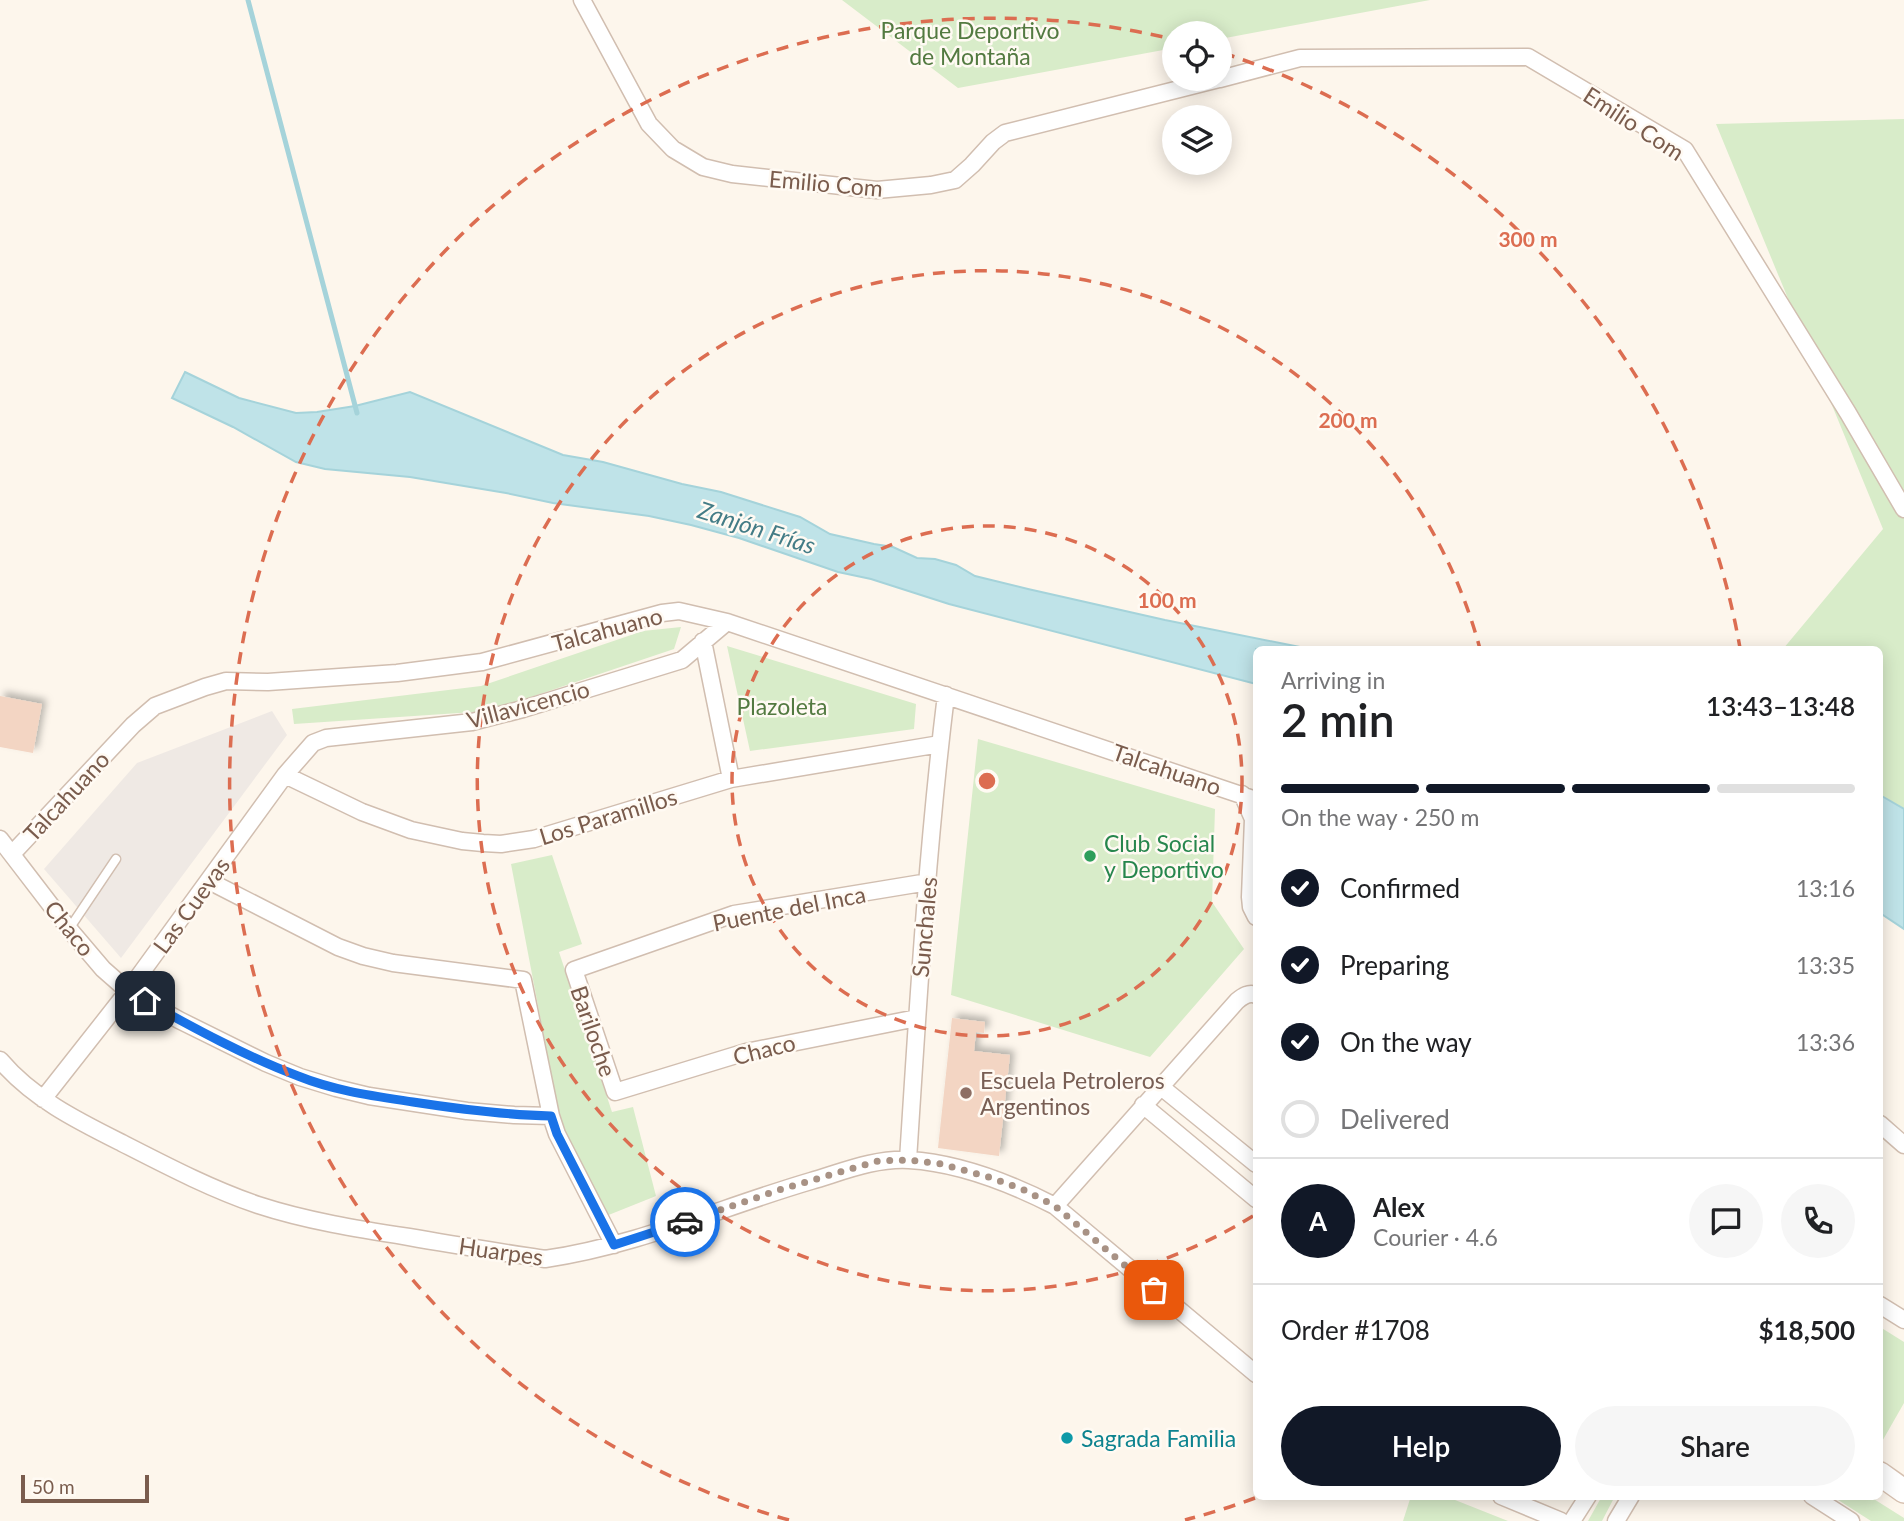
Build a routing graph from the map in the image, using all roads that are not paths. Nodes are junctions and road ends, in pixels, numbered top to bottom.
1 (582, 0) edge
2 (1232, 76) edge
3 (1171, 91) edge
4 (1904, 509) edge
5 (727, 622) junction
6 (704, 641) junction
7 (946, 695) junction
8 (313, 743) joint
9 (940, 744) junction
10 (285, 775) junction
11 (731, 779) junction
12 (1249, 797) edge
13 (0, 839) edge
14 (12, 854) junction
15 (117, 859) dead end
16 (209, 881) junction
17 (928, 882) junction
18 (1253, 911) edge
19 (69, 929) junction
20 (574, 970) joint
21 (128, 991) junction
22 (1253, 994) edge
23 (917, 1018) junction
24 (0, 1060) edge
25 (1160, 1087) junction
26 (615, 1092) joint
27 (43, 1099) junction
28 (1143, 1105) junction
29 (551, 1116) junction
30 (1883, 1127) edge
31 (1904, 1145) edge
32 (908, 1160) junction
33 (1253, 1162) edge
34 (1253, 1197) edge
35 (1055, 1206) junction
36 (614, 1245) junction
37 (1883, 1308) edge
38 (1904, 1320) edge
39 (1253, 1371) edge
40 (1883, 1477) edge
41 (1904, 1491) edge
42 (1511, 1500) edge
43 (1585, 1500) edge
44 (1629, 1500) edge
45 (1818, 1500) edge
46 (1561, 1521) edge
47 (1572, 1521) edge
48 (1616, 1521) edge
49 (1851, 1521) edge

1 - 3 street, Emilio Com
2 - 4 street, Emilio Com
5 - 6 street, Villavicencio
5 - 7 street, Talcahuano
5 - 14 street, Talcahuano
6 - 8 street, Villavicencio
6 - 11 street
7 - 9 street, Sunchales
7 - 12 street, Talcahuano
8 - 10 street, Las Cuevas
9 - 11 street, Los Paramillos
9 - 17 street, Sunchales
10 - 11 street, Los Paramillos
10 - 16 street, Las Cuevas
12 - 18 street, Talcahuano
13 - 14 street, Chaco
14 - 19 street, Chaco
15 - 19 lane
16 - 21 street, Las Cuevas
16 - 29 street
17 - 20 street, Puente del Inca
17 - 23 street, Sunchales
19 - 21 street, Chaco
20 - 26 street, Bariloche
21 - 27 street, Las Cuevas
21 - 29 street, Chaco
22 - 25 street
23 - 26 street, Chaco
23 - 32 street, Sunchales
24 - 27 street, Huarpes
25 - 28 street
25 - 33 street
27 - 36 street, Huarpes
28 - 34 street
28 - 35 street
29 - 36 street
30 - 31 street
32 - 35 street, Huarpes
32 - 36 street, Huarpes
35 - 39 street, Huarpes
37 - 38 street
40 - 41 street
42 - 46 street
43 - 47 street
44 - 48 street
45 - 49 street

